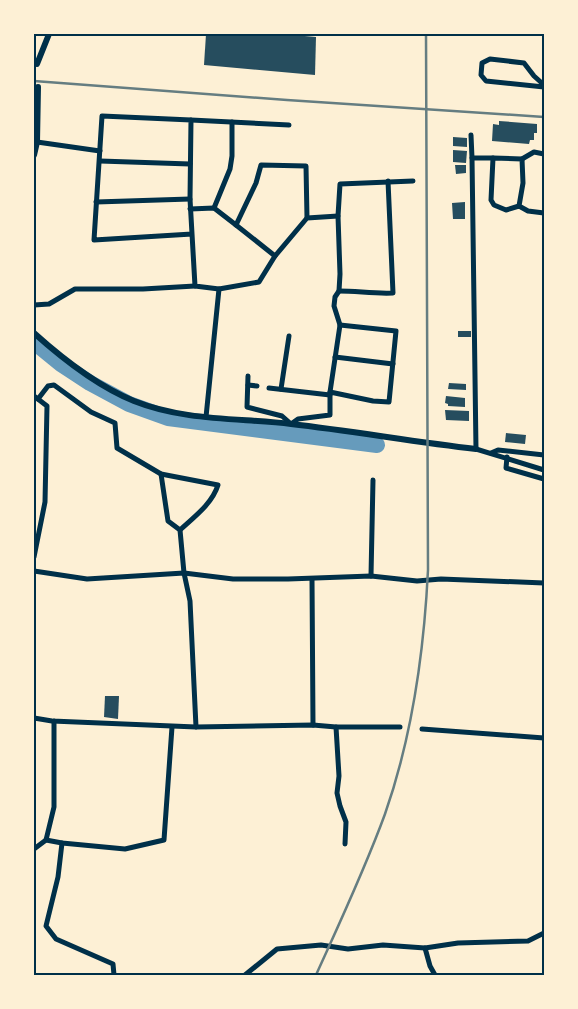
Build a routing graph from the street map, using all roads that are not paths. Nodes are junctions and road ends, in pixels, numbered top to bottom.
1 (48, 34) edge
2 (37, 64) dead end
3 (544, 86) edge
4 (38, 87) dead end
5 (191, 120) junction
6 (232, 122) junction
7 (289, 125) dead end
8 (471, 134) dead end
9 (37, 142) junction
10 (100, 151) junction
11 (544, 154) edge
12 (34, 155) edge
13 (472, 158) junction
14 (493, 158) junction
15 (522, 159) junction
16 (100, 161) junction
17 (190, 164) junction
18 (388, 181) junction
19 (413, 181) dead end
20 (190, 200) junction
21 (96, 202) junction
22 (519, 206) junction
23 (214, 208) junction
24 (190, 209) junction
25 (544, 213) edge
26 (338, 216) junction
27 (308, 218) junction
28 (236, 224) junction
29 (192, 234) junction
30 (276, 256) junction
31 (195, 286) junction
32 (219, 289) junction
33 (339, 291) junction
34 (34, 305) edge
35 (340, 325) junction
36 (34, 333) edge
37 (289, 336) dead end
38 (335, 357) junction
39 (393, 364) junction
40 (248, 376) dead end
41 (248, 385) junction
42 (257, 386) dead end
43 (269, 388) dead end
44 (281, 389) junction
45 (330, 394) junction
46 (36, 398) edge
47 (206, 417) junction
48 (291, 424) junction
49 (476, 449) junction
50 (490, 453) junction
51 (544, 454) edge
52 (507, 457) junction
53 (544, 470) edge
54 (161, 474) junction
55 (544, 479) edge
56 (374, 480) dead end
57 (180, 530) junction
58 (34, 557) edge
59 (34, 571) edge
60 (184, 573) junction
61 (371, 576) junction
62 (312, 579) junction
63 (544, 583) edge
64 (34, 718) edge
65 (54, 720) junction
66 (313, 725) junction
67 (172, 727) junction
68 (196, 727) junction
69 (336, 727) junction
70 (400, 727) dead end
71 (422, 729) dead end
72 (544, 738) edge
73 (46, 840) junction
74 (62, 843) junction
75 (345, 844) dead end
76 (34, 849) edge
77 (544, 933) edge
78 (424, 948) junction
79 (114, 975) edge
80 (245, 975) edge
81 (435, 975) edge

1 - 2 street
3 - 3 street
4 - 9 street
5 - 6 street
5 - 10 street
5 - 17 street
6 - 7 street
6 - 23 street
8 - 13 street
9 - 10 street
9 - 12 street
10 - 16 street
11 - 15 street
13 - 14 street
13 - 49 street
14 - 15 street
14 - 22 street
15 - 22 street
16 - 17 street
16 - 21 street
17 - 20 street
18 - 19 street
18 - 26 street
18 - 33 street
20 - 21 street
20 - 24 street
21 - 29 street
22 - 25 street
23 - 24 street
23 - 28 street
24 - 29 street
26 - 27 street
26 - 33 street
27 - 28 street
27 - 30 street
28 - 30 street
29 - 31 street
30 - 32 street
31 - 32 street
31 - 34 street
32 - 47 street
33 - 35 street
35 - 38 street
35 - 39 street
36 - 47 street
37 - 44 street
38 - 39 street
38 - 45 street
39 - 45 street
40 - 41 street
41 - 42 street
41 - 48 street
43 - 44 street
44 - 45 street
45 - 48 street
46 - 54 street
46 - 58 street
47 - 48 street
48 - 49 street
49 - 50 street
50 - 51 street
50 - 52 street
52 - 53 street
52 - 55 street
54 - 57 street
54 - 57 street
56 - 61 street
57 - 60 street
59 - 60 street
60 - 62 street
60 - 68 street
61 - 62 street
61 - 63 street
62 - 66 street
64 - 65 street
65 - 67 street
65 - 73 street
66 - 68 street
66 - 69 street
67 - 68 street
67 - 74 street
69 - 70 street
69 - 75 street
71 - 72 street
73 - 74 street
73 - 76 street
74 - 79 street
77 - 78 street
78 - 80 street
78 - 81 street

